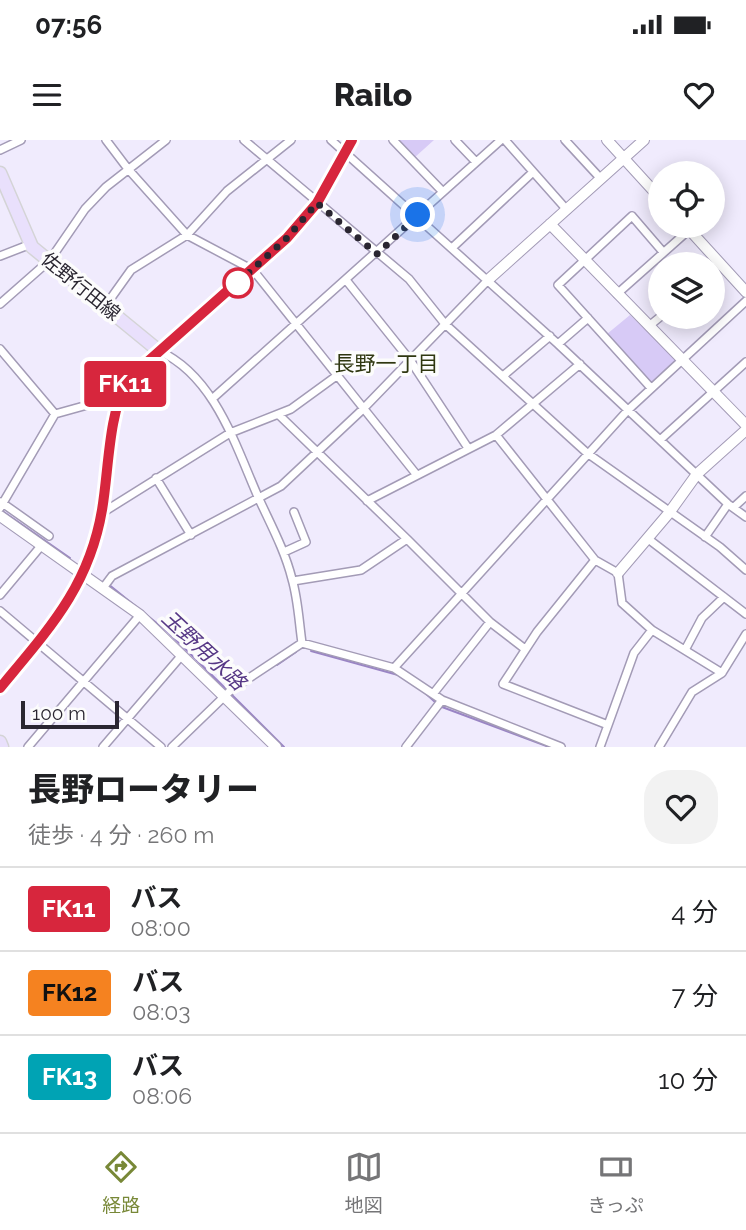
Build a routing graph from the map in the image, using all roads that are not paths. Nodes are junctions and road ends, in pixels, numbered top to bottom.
1 (22, 140) edge
2 (106, 140) edge
3 (166, 140) edge
4 (244, 140) edge
5 (291, 140) edge
6 (331, 140) edge
7 (352, 140) edge
8 (393, 140) edge
9 (455, 140) edge
10 (503, 140) edge
11 (565, 140) edge
12 (607, 140) edge
13 (644, 140) edge
14 (0, 150) edge
15 (346, 153) junction
16 (624, 159) junction
17 (267, 162) junction
18 (476, 162) junction
19 (128, 169) junction
20 (533, 172) junction
21 (0, 173) edge
22 (601, 179) junction
23 (648, 185) edge
24 (443, 192) junction
25 (6, 197) edge
26 (317, 203) junction
27 (567, 210) junction
28 (418, 215) junction
29 (550, 224) junction
30 (187, 235) junction
31 (678, 238) edge
32 (31, 244) junction
33 (453, 247) junction
34 (663, 252) joint
35 (377, 254) junction
36 (0, 256) edge
37 (50, 260) junction
38 (584, 261) junction
39 (648, 266) edge
40 (253, 270) junction
41 (725, 274) edge
42 (489, 279) junction
43 (346, 280) junction
44 (746, 292) edge
45 (617, 294) junction
46 (746, 301) edge
47 (0, 304) edge
48 (106, 305) junction
49 (588, 318) junction
50 (445, 324) junction
51 (295, 325) junction
52 (648, 325) edge
53 (652, 329) edge
54 (550, 336) junction
55 (558, 344) junction
56 (0, 349) edge
57 (159, 351) junction
58 (682, 359) junction
59 (410, 360) junction
60 (746, 362) edge
61 (580, 364) junction
62 (503, 376) junction
63 (335, 377) junction
64 (651, 388) junction
65 (715, 390) junction
66 (108, 399) dead end
67 (212, 399) junction
68 (533, 404) junction
69 (362, 410) junction
70 (628, 410) junction
71 (55, 414) junction
72 (279, 415) junction
73 (746, 428) edge
74 (230, 433) junction
75 (496, 435) junction
76 (660, 440) junction
77 (468, 448) junction
78 (317, 453) junction
79 (587, 453) junction
80 (416, 474) junction
81 (696, 474) junction
82 (156, 478) junction
83 (746, 496) edge
84 (259, 499) junction
85 (548, 499) junction
86 (368, 501) junction
87 (731, 506) junction
88 (1, 507) edge
89 (294, 512) dead end
90 (102, 513) junction
91 (669, 513) junction
92 (746, 517) edge
93 (191, 535) junction
94 (49, 536) dead end
95 (705, 537) junction
96 (647, 538) junction
97 (407, 539) junction
98 (41, 545) junction
99 (284, 552) junction
100 (595, 560) junction
101 (746, 570) edge
102 (618, 573) junction
103 (83, 577) junction
104 (293, 581) junction
105 (106, 585) junction
106 (460, 594) junction
107 (0, 595) edge
108 (724, 597) junction
109 (0, 611) edge
110 (746, 614) edge
111 (140, 615) junction
112 (490, 622) junction
113 (652, 630) junction
114 (746, 634) edge
115 (37, 643) junction
116 (302, 643) junction
117 (525, 649) junction
118 (685, 650) junction
119 (183, 655) junction
120 (394, 668) junction
121 (722, 673) junction
122 (83, 682) junction
123 (0, 688) edge
124 (227, 693) junction
125 (433, 694) junction
126 (442, 700) junction
127 (126, 719) junction
128 (608, 725) junction
129 (0, 742) edge
130 (2, 747) edge
131 (28, 747) edge
132 (103, 747) edge
133 (161, 747) edge
134 (172, 747) edge
135 (276, 747) edge
136 (406, 747) edge
137 (561, 747) edge
138 (600, 747) edge
139 (659, 747) edge

1 - 14 street
2 - 19 street
3 - 19 street
4 - 17 street
5 - 17 street
6 - 15 street
7 - 15 main road
8 - 24 street
9 - 18 street
10 - 18 street
10 - 20 street
11 - 22 street
12 - 16 street
13 - 16 street
15 - 26 main road
15 - 28 street
16 - 22 street
16 - 23 street
17 - 26 street
17 - 30 street
18 - 24 street
19 - 30 street
19 - 37 street
20 - 27 street
20 - 33 street
21 - 25 main road, 佐野行田線
22 - 27 street
24 - 28 street
25 - 32 main road, 佐野行田線
26 - 35 street
26 - 40 main road
27 - 29 street
28 - 33 street
28 - 35 street
29 - 38 street
29 - 42 street
30 - 40 street
30 - 48 street
31 - 34 street
32 - 36 street
32 - 37 main road, 佐野行田線
33 - 42 street
34 - 38 street
35 - 43 street
35 - 50 street
37 - 47 street
37 - 48 main road, 佐野行田線
38 - 45 street
38 - 49 street
39 - 45 street
40 - 51 street
40 - 57 main road
41 - 44 street
42 - 50 street
42 - 54 street
43 - 51 street
43 - 59 street
45 - 52 street
46 - 58 street
48 - 57 main road, 佐野行田線
49 - 55 street
49 - 64 street
50 - 59 street
50 - 62 street
51 - 63 street
51 - 67 street
53 - 58 street
54 - 55 street
54 - 62 street
55 - 61 street
56 - 71 street
57 - 67 street
57 - 90 main road
58 - 64 street
58 - 65 street
59 - 69 street
59 - 77 street
60 - 65 street
61 - 68 street
61 - 70 street
62 - 68 street
63 - 69 street
63 - 72 street
64 - 70 street
65 - 73 street
65 - 76 street
66 - 71 street
67 - 74 street
68 - 75 street
68 - 79 street
69 - 78 street
69 - 80 street
70 - 76 street
70 - 79 street
71 - 88 street
72 - 74 street
72 - 78 street
73 - 81 street
74 - 82 street
74 - 84 street
75 - 77 street
75 - 85 street
76 - 81 street
77 - 80 street
78 - 84 street
78 - 86 street
79 - 85 street
79 - 91 street
80 - 86 street
81 - 87 street
81 - 91 street
82 - 90 street
82 - 93 street
83 - 87 street
84 - 93 street
84 - 99 street
85 - 100 street
85 - 106 street
86 - 97 street
87 - 92 street
87 - 95 street
88 - 94 street
88 - 98 street
89 - 99 street
90 - 103 main road
91 - 95 street
91 - 96 street
93 - 105 street
95 - 101 street
96 - 102 street
96 - 108 street
97 - 104 street
97 - 106 street
98 - 103 street
98 - 107 street
99 - 104 street
100 - 102 street
100 - 117 street
102 - 113 street
103 - 105 street
103 - 115 main road
104 - 116 street
105 - 111 street
106 - 112 street
106 - 120 street
108 - 110 street
108 - 118 street
109 - 115 street
111 - 119 street
111 - 122 street
112 - 117 street
112 - 125 street
113 - 118 street
113 - 128 street
114 - 121 street
115 - 122 street
115 - 123 main road
116 - 120 street
116 - 124 street
117 - 128 street
118 - 121 street
119 - 124 street
119 - 127 street
120 - 125 street
121 - 139 street
122 - 127 street
122 - 131 street
124 - 134 street
124 - 135 street
125 - 126 street
126 - 136 street
126 - 137 street
127 - 132 street
127 - 133 street
128 - 138 street
129 - 130 main road

